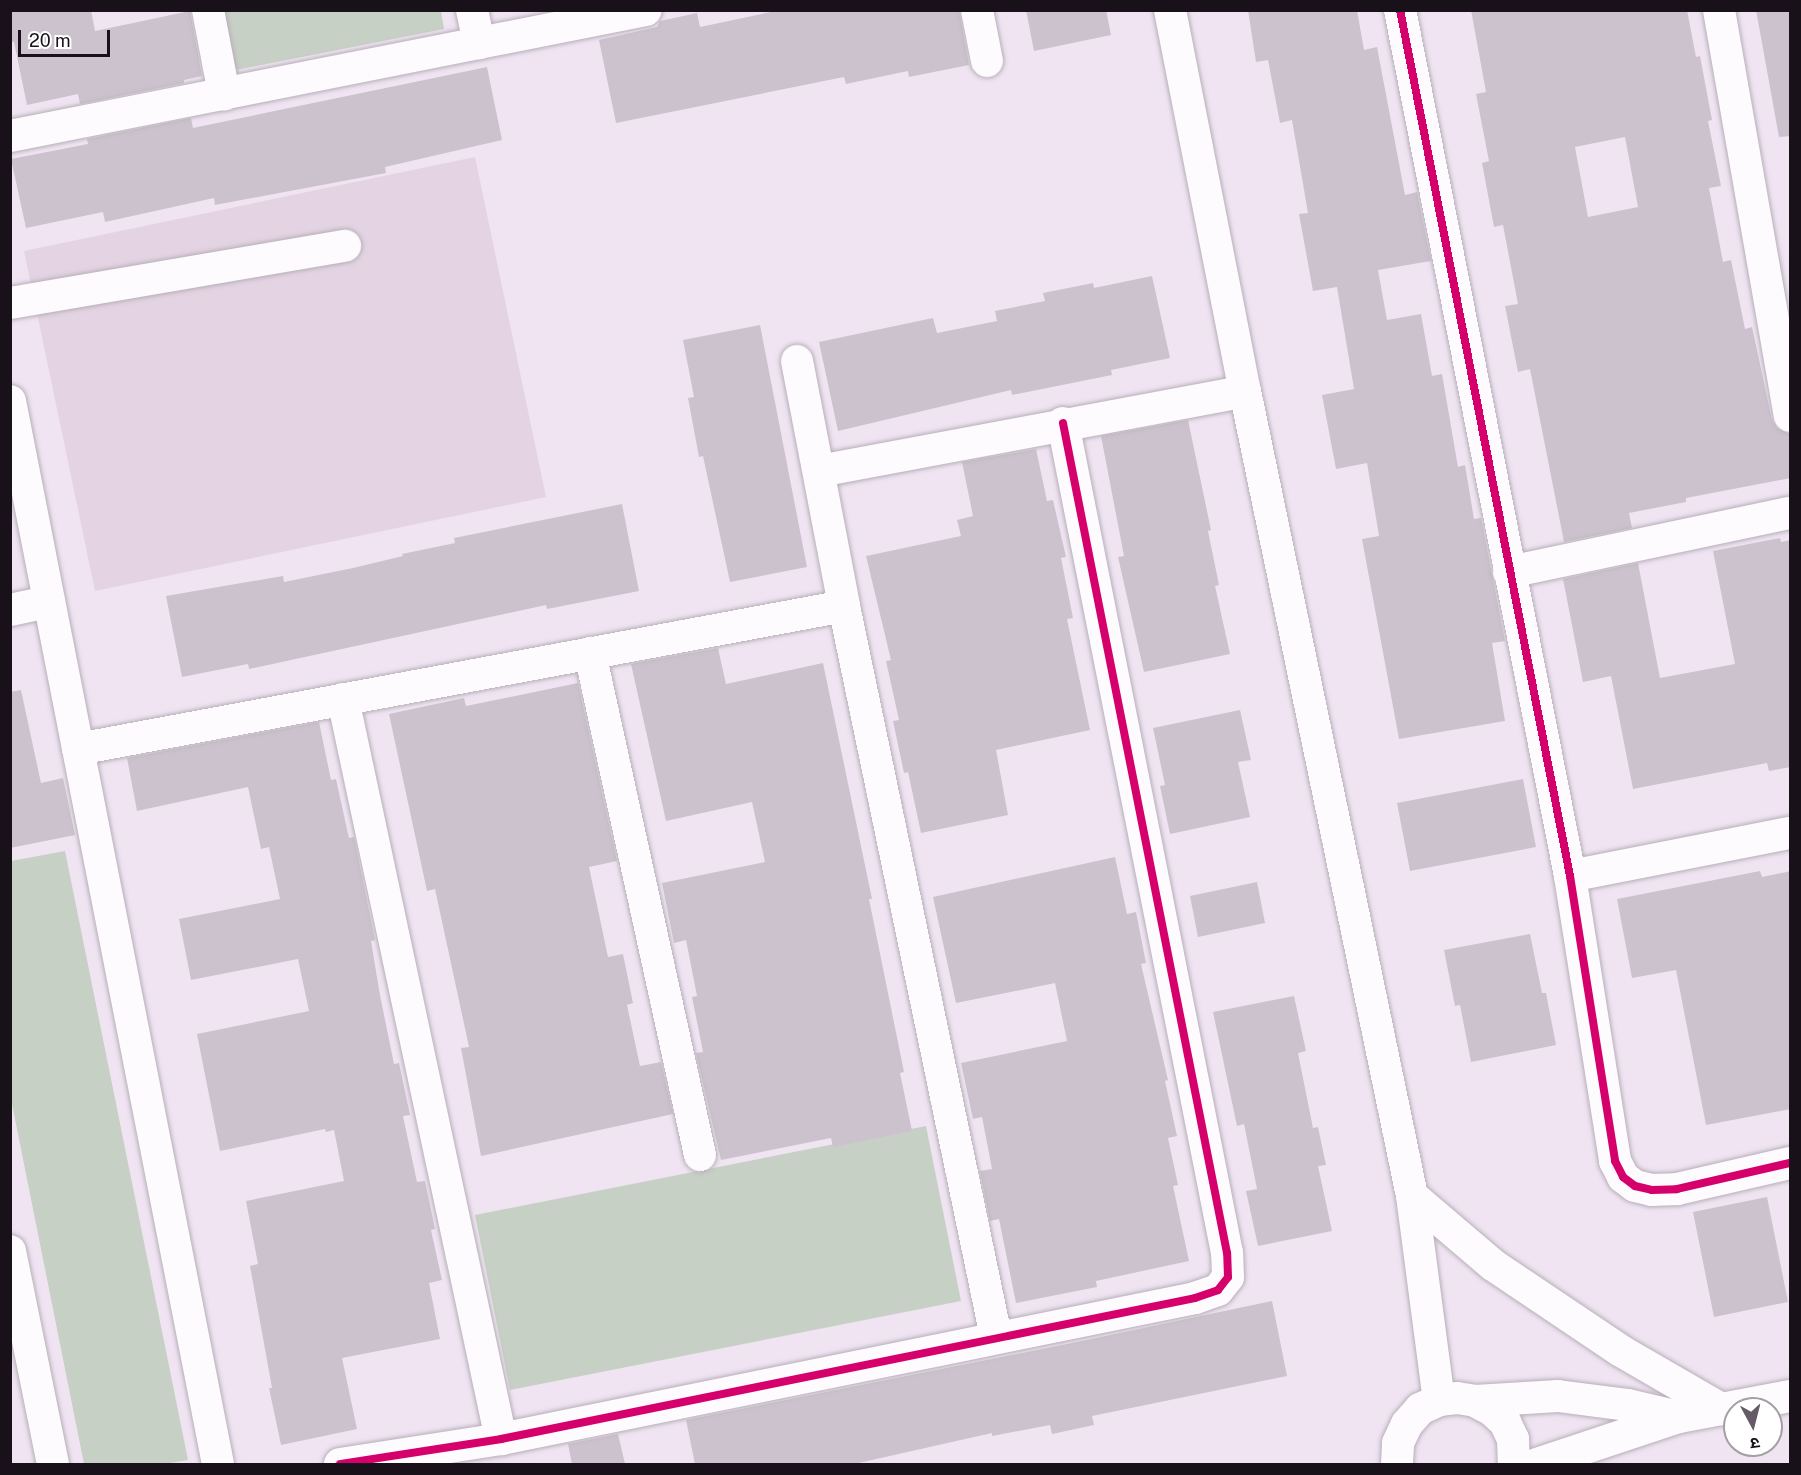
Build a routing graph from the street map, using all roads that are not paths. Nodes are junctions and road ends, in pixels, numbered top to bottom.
1 (208, 10) edge
2 (472, 10) edge
3 (646, 10) edge
4 (977, 10) edge
5 (1170, 10) edge
6 (1400, 10) edge
7 (1719, 10) edge
8 (479, 43) junction
9 (987, 61) dead end
10 (224, 94) junction
11 (10, 136) edge
12 (345, 246) dead end
13 (10, 303) edge
14 (797, 360) dead end
15 (1245, 390) junction
16 (10, 401) edge
17 (1791, 416) edge
18 (1063, 423) junction
19 (819, 471) junction
20 (1791, 513) edge
21 (1509, 572) junction
22 (50, 602) junction
23 (844, 606) junction
24 (10, 610) edge
25 (590, 653) junction
26 (343, 699) junction
27 (78, 749) junction
28 (1791, 832) edge
29 (1570, 876) junction
30 (700, 1155) dead end
31 (1791, 1163) edge
32 (1412, 1196) junction
33 (10, 1251) edge
34 (996, 1337) junction
35 (1791, 1396) edge
36 (1439, 1400) junction
37 (1475, 1401) junction
38 (1721, 1409) junction
39 (1679, 1417) junction
40 (501, 1439) junction
41 (53, 1464) edge
42 (218, 1464) edge
43 (340, 1464) edge
44 (1393, 1464) edge
45 (1514, 1464) edge
46 (1537, 1464) edge

1 - 10 street
2 - 8 street
3 - 8 street
4 - 9 street
5 - 15 street
6 - 21 street
7 - 17 street
8 - 10 street
10 - 11 street
12 - 13 street
14 - 19 street
15 - 18 street
15 - 32 street
16 - 22 street
18 - 19 street
18 - 34 street
19 - 23 street
20 - 21 street
21 - 29 street
22 - 24 street
22 - 27 street
23 - 25 street
23 - 34 street
25 - 26 street
25 - 30 street
26 - 27 street
26 - 40 street
27 - 42 street
28 - 29 street
29 - 31 street
32 - 36 street
32 - 38 street
33 - 41 street
34 - 40 street
35 - 38 street
36 - 37 street
36 - 44 street
37 - 39 street
37 - 45 street
38 - 39 street
39 - 46 street
40 - 43 street

